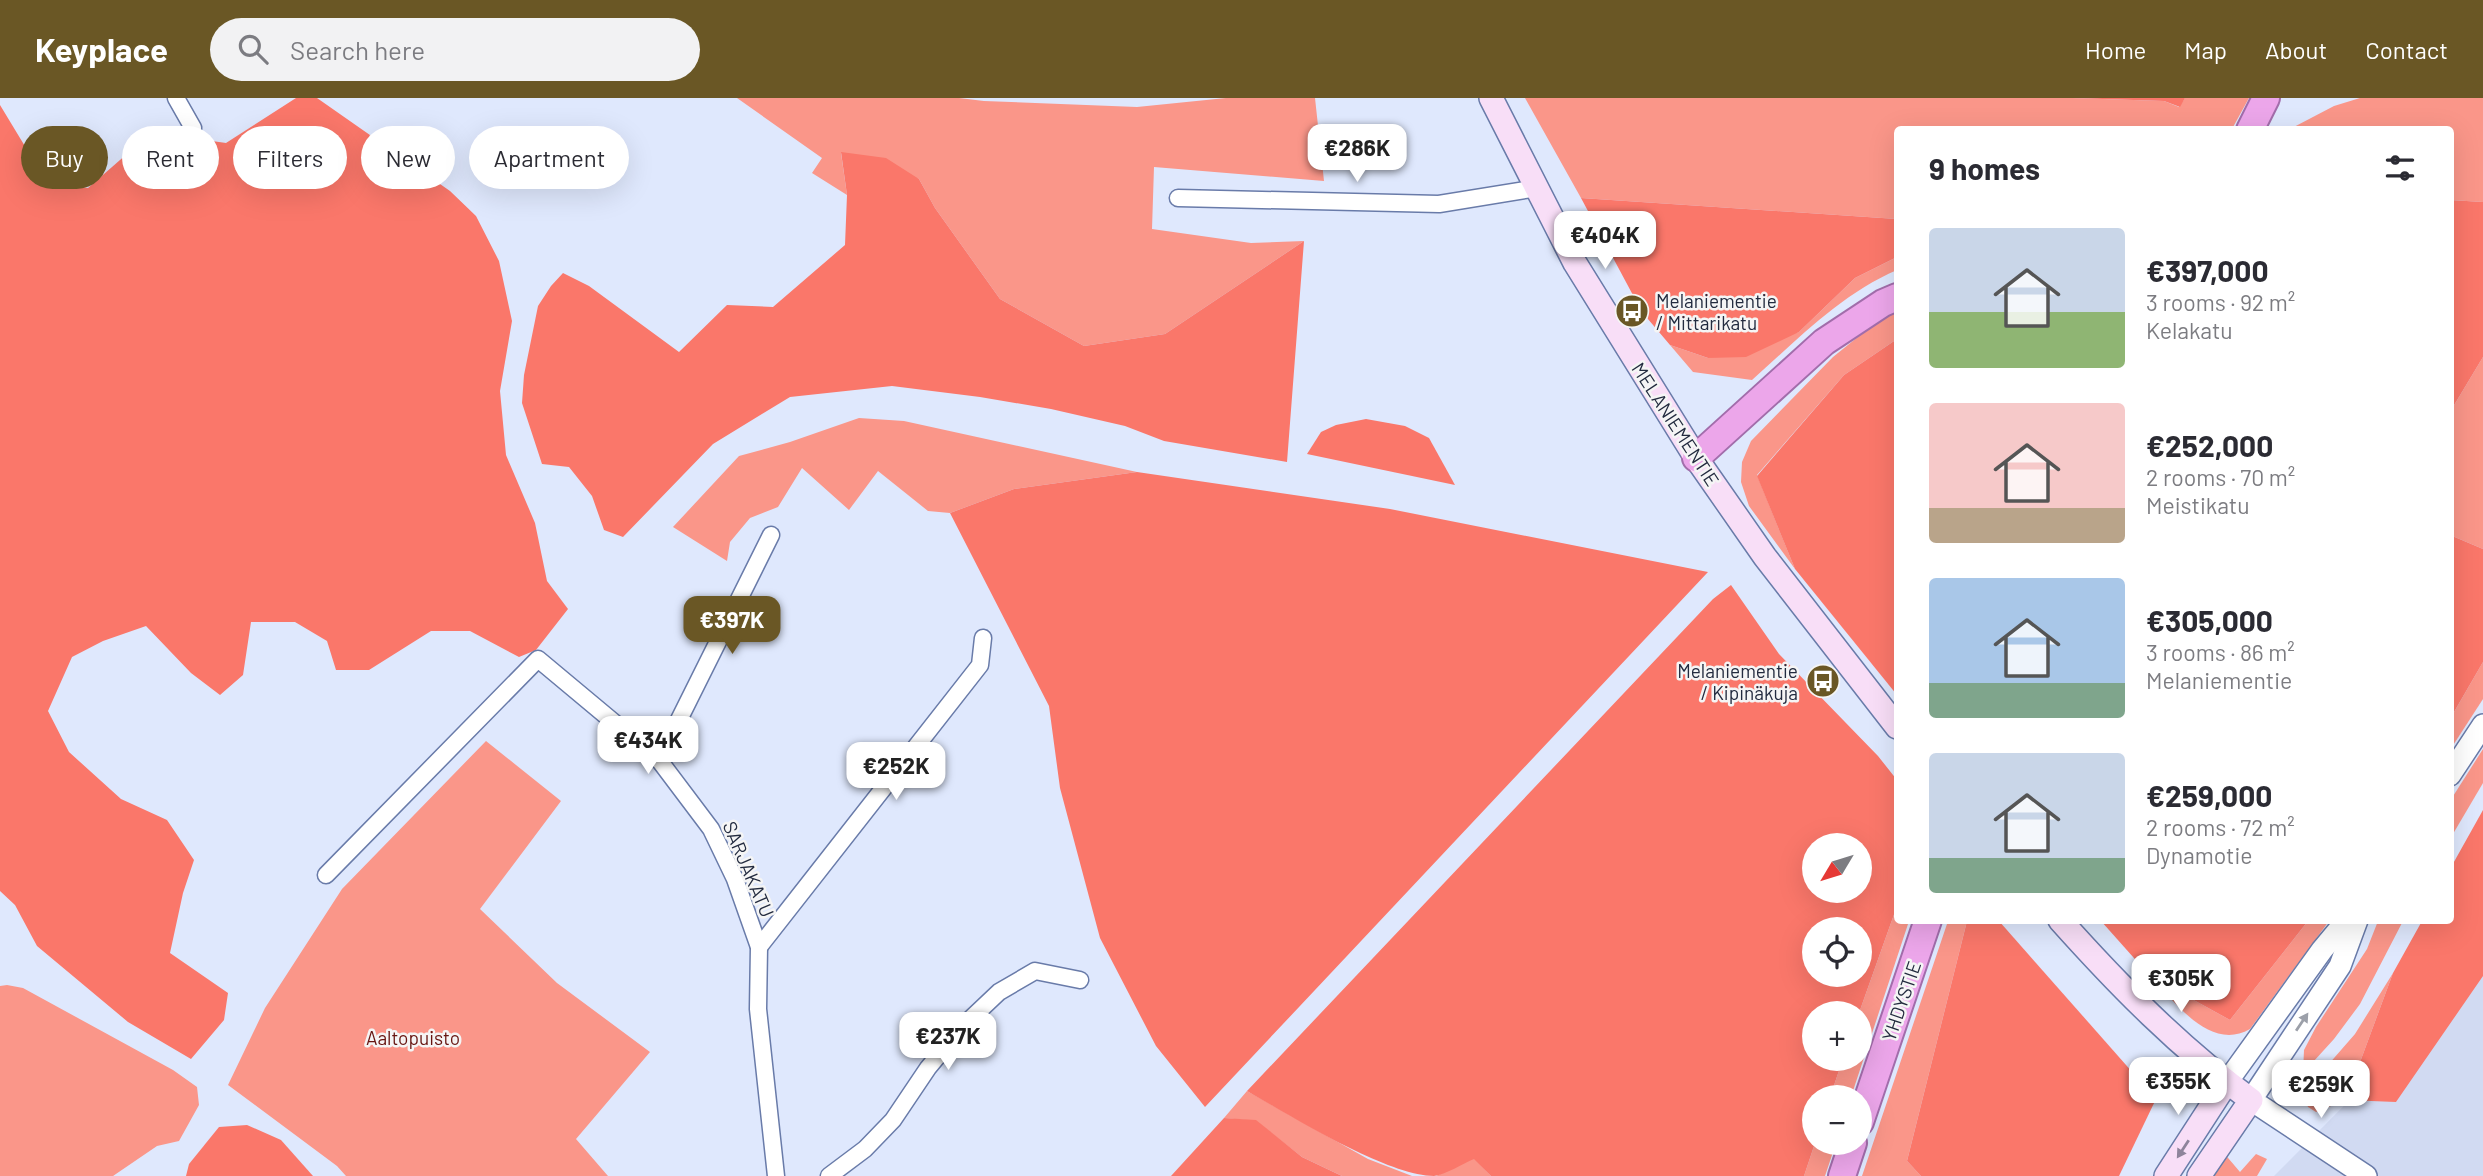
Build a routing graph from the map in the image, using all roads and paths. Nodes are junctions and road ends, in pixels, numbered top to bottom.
1 (176, 98) edge
2 (1491, 98) edge
3 (2266, 98) edge
4 (192, 126) edge
5 (2252, 126) edge
6 (1537, 188) junction
7 (1178, 198) dead end
8 (1894, 298) edge
9 (1696, 458) junction
10 (771, 535) dead end
11 (983, 638) dead end
12 (1894, 723) edge
13 (2483, 725) edge
14 (659, 760) junction
15 (2454, 769) edge
16 (326, 875) dead end
17 (1927, 924) edge
18 (2064, 924) edge
19 (2344, 924) edge
20 (2356, 924) edge
21 (759, 947) junction
22 (1080, 980) dead end
23 (2227, 1082) junction
24 (1872, 1086) edge
25 (2251, 1100) junction
26 (1850, 1155) edge
27 (1856, 1155) edge
28 (776, 1176) edge
29 (829, 1176) edge
30 (1842, 1176) edge
31 (1860, 1176) edge
32 (2166, 1176) edge
33 (2199, 1176) edge
34 (2366, 1176) edge

1 - 4 street
2 - 6 main road, MELANIEMENTIE
3 - 5 highway
6 - 7 street
6 - 9 main road, MELANIEMENTIE
8 - 9 highway
9 - 12 main road, MELANIEMENTIE
10 - 14 street
11 - 21 street
13 - 15 street
14 - 16 street, SARJAKATU
14 - 21 street, SARJAKATU
17 - 24 highway, YHDYSTIE
18 - 23 main road
19 - 23 street
25 -> 20 street
21 - 28 street, SARJAKATU
22 - 29 street
23 - 25 main road
23 -> 32 main road
25 - 33 main road
25 - 34 street
26 - 30 highway
27 - 31 highway

